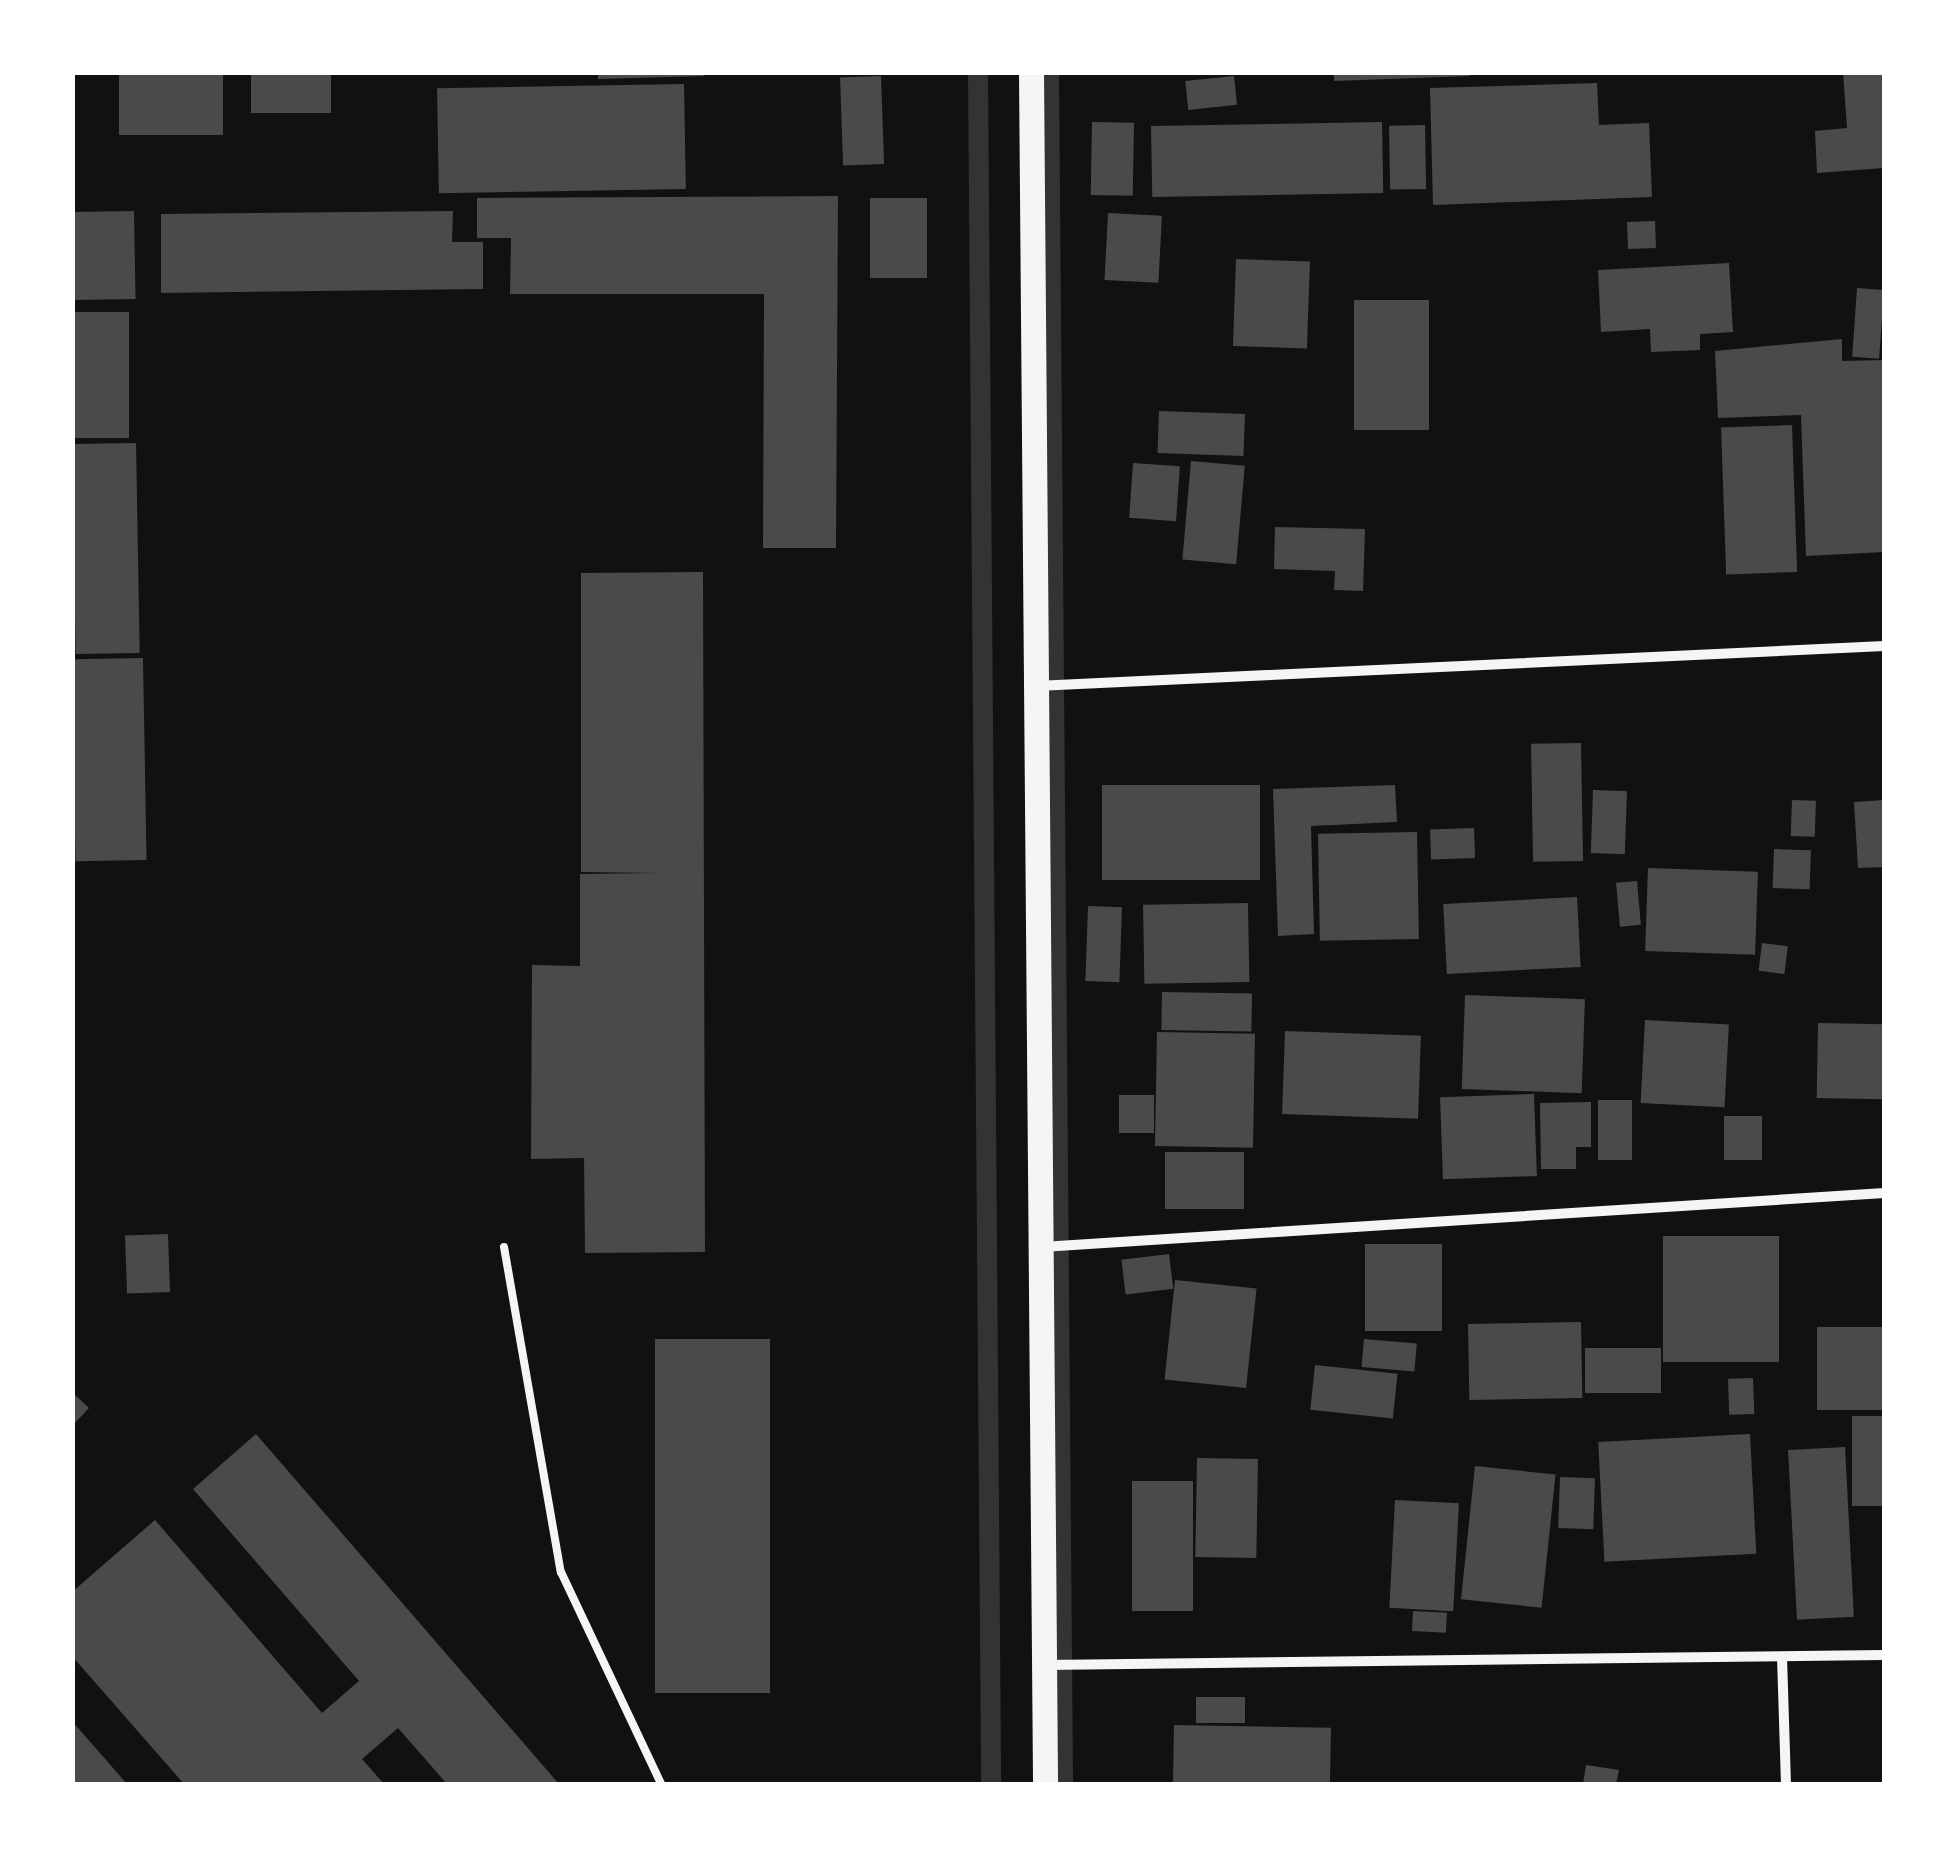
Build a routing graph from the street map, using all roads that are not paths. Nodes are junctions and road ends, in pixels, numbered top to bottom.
1 (1032, 72) edge
2 (1884, 646) edge
3 (1036, 686) junction
4 (1884, 1193) edge
5 (504, 1247) dead end
6 (1038, 1248) junction
7 (1884, 1655) edge
8 (1782, 1657) junction
9 (1044, 1665) junction
10 (662, 1784) edge
11 (1045, 1784) edge
12 (1786, 1784) edge

1 - 3 main road
2 - 3 street
3 - 6 main road
4 - 6 street
5 - 10 lane
6 - 9 main road
7 - 8 street
8 - 9 street
8 - 12 street
9 - 11 main road

